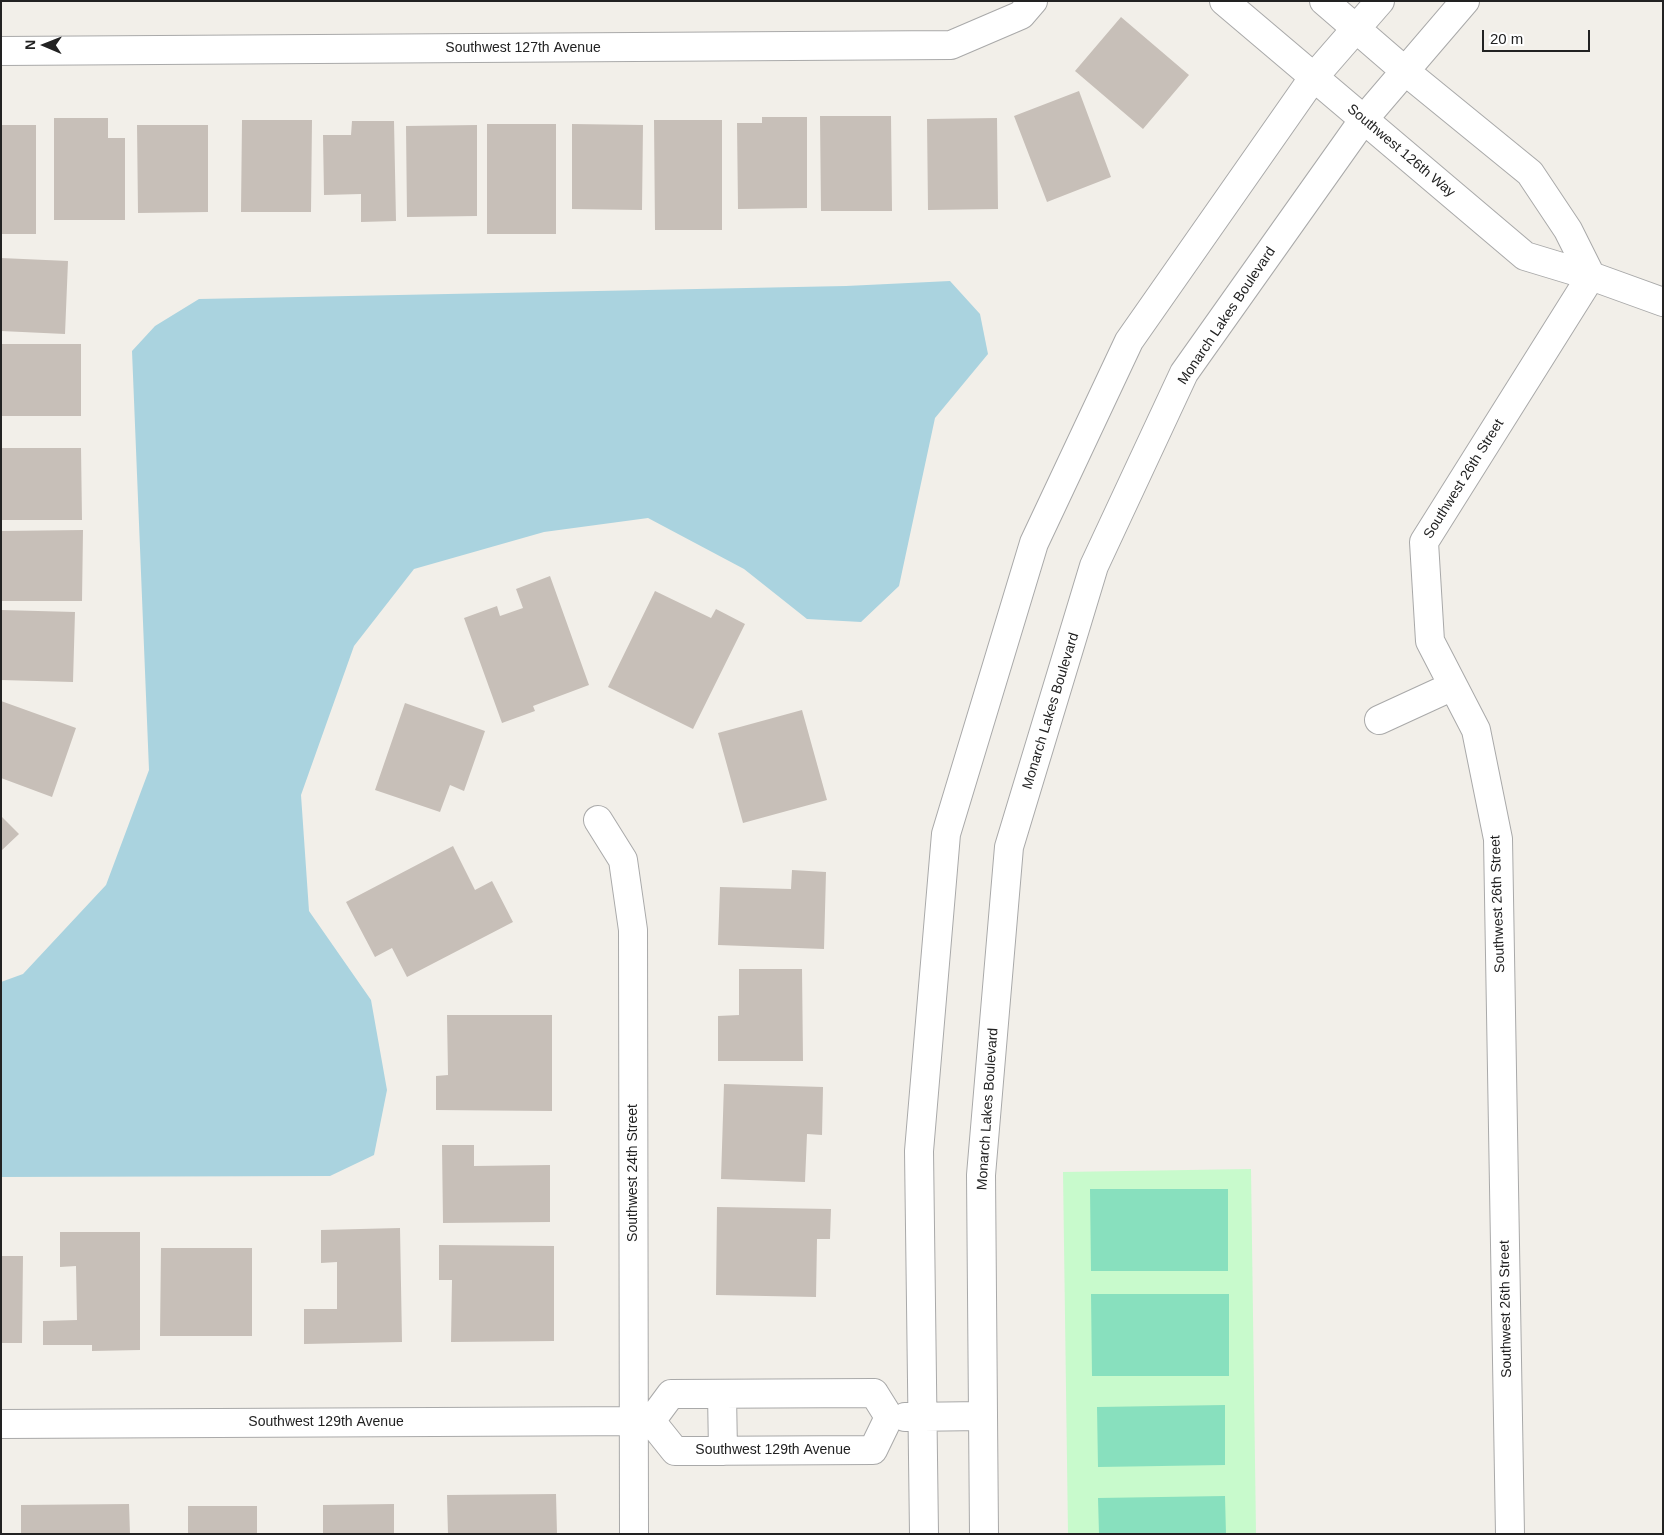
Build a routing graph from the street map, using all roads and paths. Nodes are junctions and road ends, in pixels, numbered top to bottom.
1 (1034, 1) edge
2 (1224, 1) edge
3 (1324, 1) edge
4 (1380, 1) edge
5 (1465, 1) edge
6 (1356, 28) junction
7 (1, 51) edge
8 (1405, 71) junction
9 (1313, 78) junction
10 (1364, 119) junction
11 (1591, 276) junction
12 (1663, 302) edge
13 (1453, 686) junction
14 (1379, 720) dead end
15 (598, 820) dead end
16 (722, 1394) junction
17 (923, 1416) junction
18 (983, 1416) junction
19 (889, 1417) junction
20 (642, 1420) junction
21 (1, 1424) edge
22 (722, 1451) junction
23 (634, 1534) edge
24 (924, 1534) edge
25 (984, 1534) edge
26 (1510, 1534) edge

1 - 7 street, Southwest 127th Avenue
2 - 9 street, Southwest 126th Way
3 - 6 street
4 - 6 street
5 - 8 street, Monarch Lakes Boulevard
6 - 8 street
6 - 9 street
8 - 10 street, Monarch Lakes Boulevard
8 - 11 street
9 - 10 street, Southwest 126th Way
9 - 17 street
10 - 11 street, Southwest 126th Way
10 - 18 street, Monarch Lakes Boulevard
11 - 12 street, Southwest 126th Way
11 - 13 street, Southwest 26th Street
13 - 14 street
13 - 26 street, Southwest 26th Street
15 - 20 street, Southwest 24th Street
16 - 19 street
16 - 20 street
16 - 22 street
17 - 18 street
17 - 19 street
17 - 24 street
18 - 25 street, Monarch Lakes Boulevard
19 - 22 street, Southwest 129th Avenue
20 - 21 street, Southwest 129th Avenue
20 - 22 street, Southwest 129th Avenue
20 - 23 street, Southwest 24th Street

